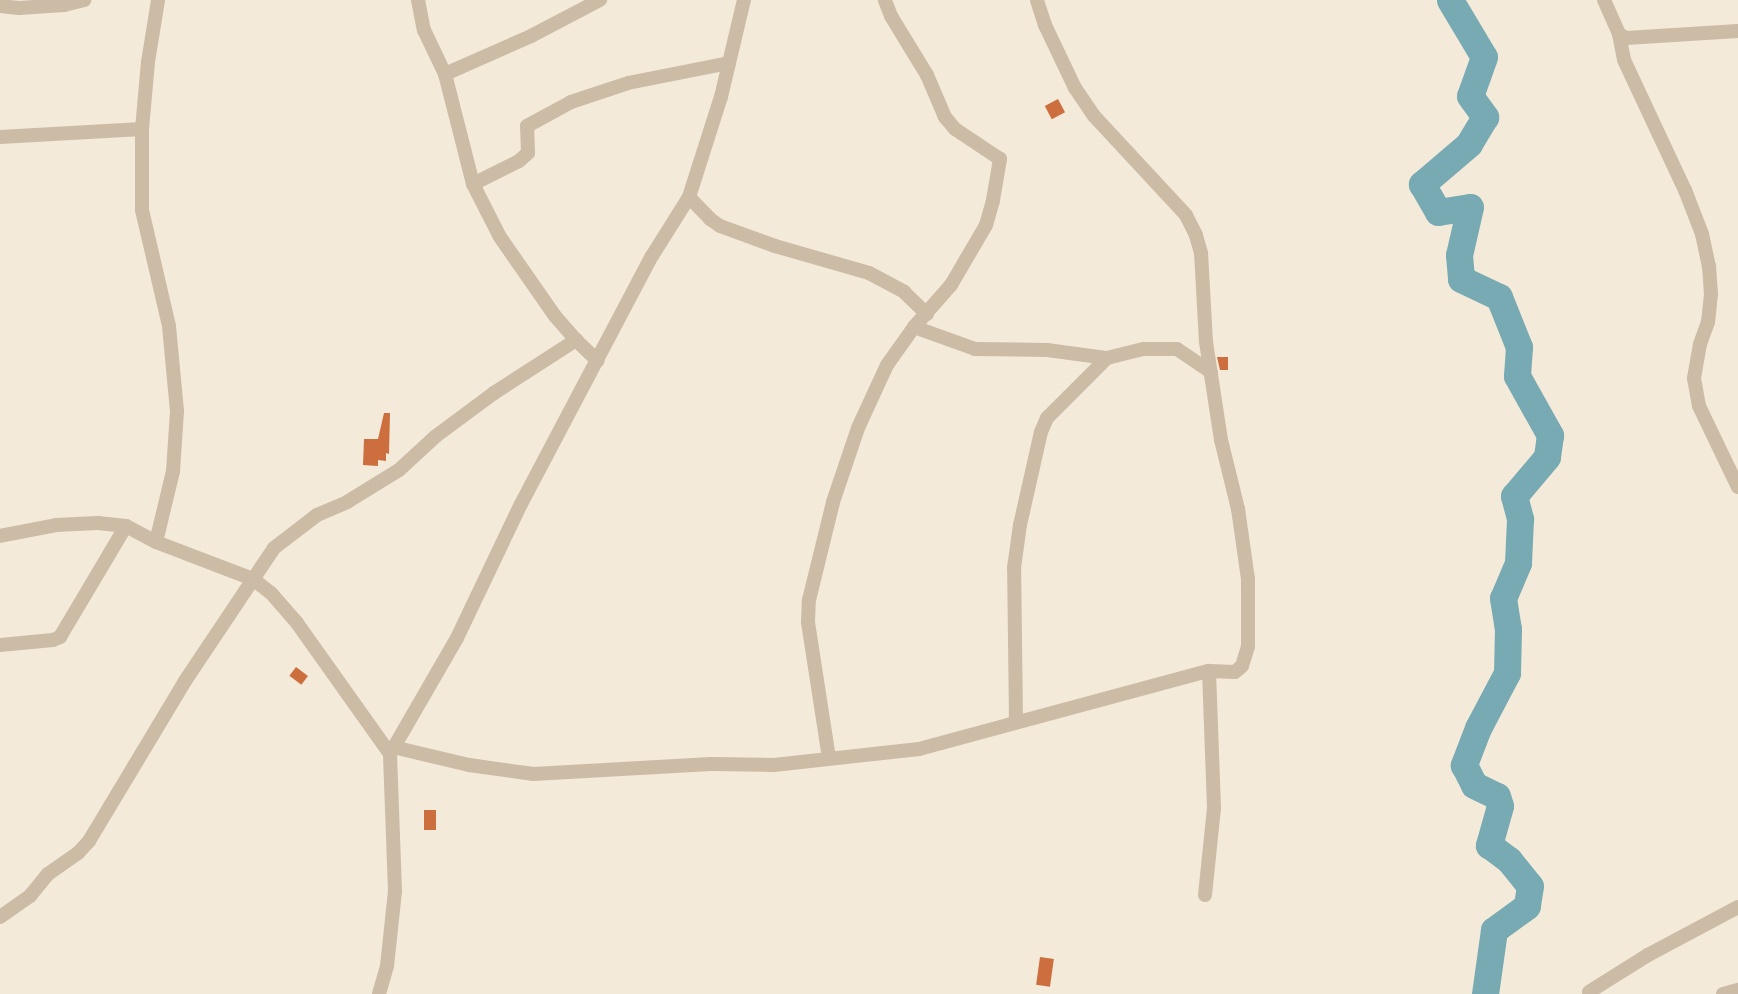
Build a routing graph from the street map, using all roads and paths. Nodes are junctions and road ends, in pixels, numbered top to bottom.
1 (84, 0) edge
2 (158, 0) edge
3 (418, 0) edge
4 (600, 0) edge
5 (744, 0) edge
6 (885, 0) edge
7 (1037, 0) edge
8 (1604, 0) edge
9 (0, 6) edge
10 (1738, 31) edge
11 (1619, 34) junction
12 (729, 63) junction
13 (445, 74) junction
14 (142, 129) junction
15 (0, 137) edge
16 (473, 184) junction
17 (689, 197) junction
18 (927, 314) junction
19 (914, 327) junction
20 (576, 340) junction
21 (1107, 358) junction
22 (598, 361) junction
23 (1211, 372) junction
24 (1738, 487) edge
25 (126, 526) junction
26 (0, 536) edge
27 (156, 542) junction
28 (253, 579) junction
29 (0, 645) edge
30 (1209, 671) junction
31 (1016, 721) junction
32 (391, 751) junction
33 (829, 758) junction
34 (1204, 894) dead end
35 (1738, 907) edge
36 (0, 917) edge
37 (1738, 990) edge
38 (1589, 992) dead end
39 (379, 994) edge
40 (1723, 994) edge

1 - 9 street
2 - 14 street
3 - 13 street
4 - 13 street
5 - 12 street
6 - 18 street
7 - 23 street
8 - 11 street
10 - 11 street
11 - 24 street
12 - 16 street
12 - 17 street
13 - 16 street
14 - 15 street
14 - 27 street
16 - 20 street
17 - 18 street
17 - 22 street
18 - 19 street
19 - 21 street
19 - 33 street
20 - 22 street
20 - 28 street
21 - 23 street
21 - 31 street
22 - 32 street
23 - 30 street
25 - 26 street
25 - 27 street
25 - 29 street
27 - 28 street
28 - 32 street
28 - 36 street
30 - 31 street
30 - 34 street
31 - 33 street
32 - 33 street
32 - 39 street
35 - 38 street
37 - 40 street

